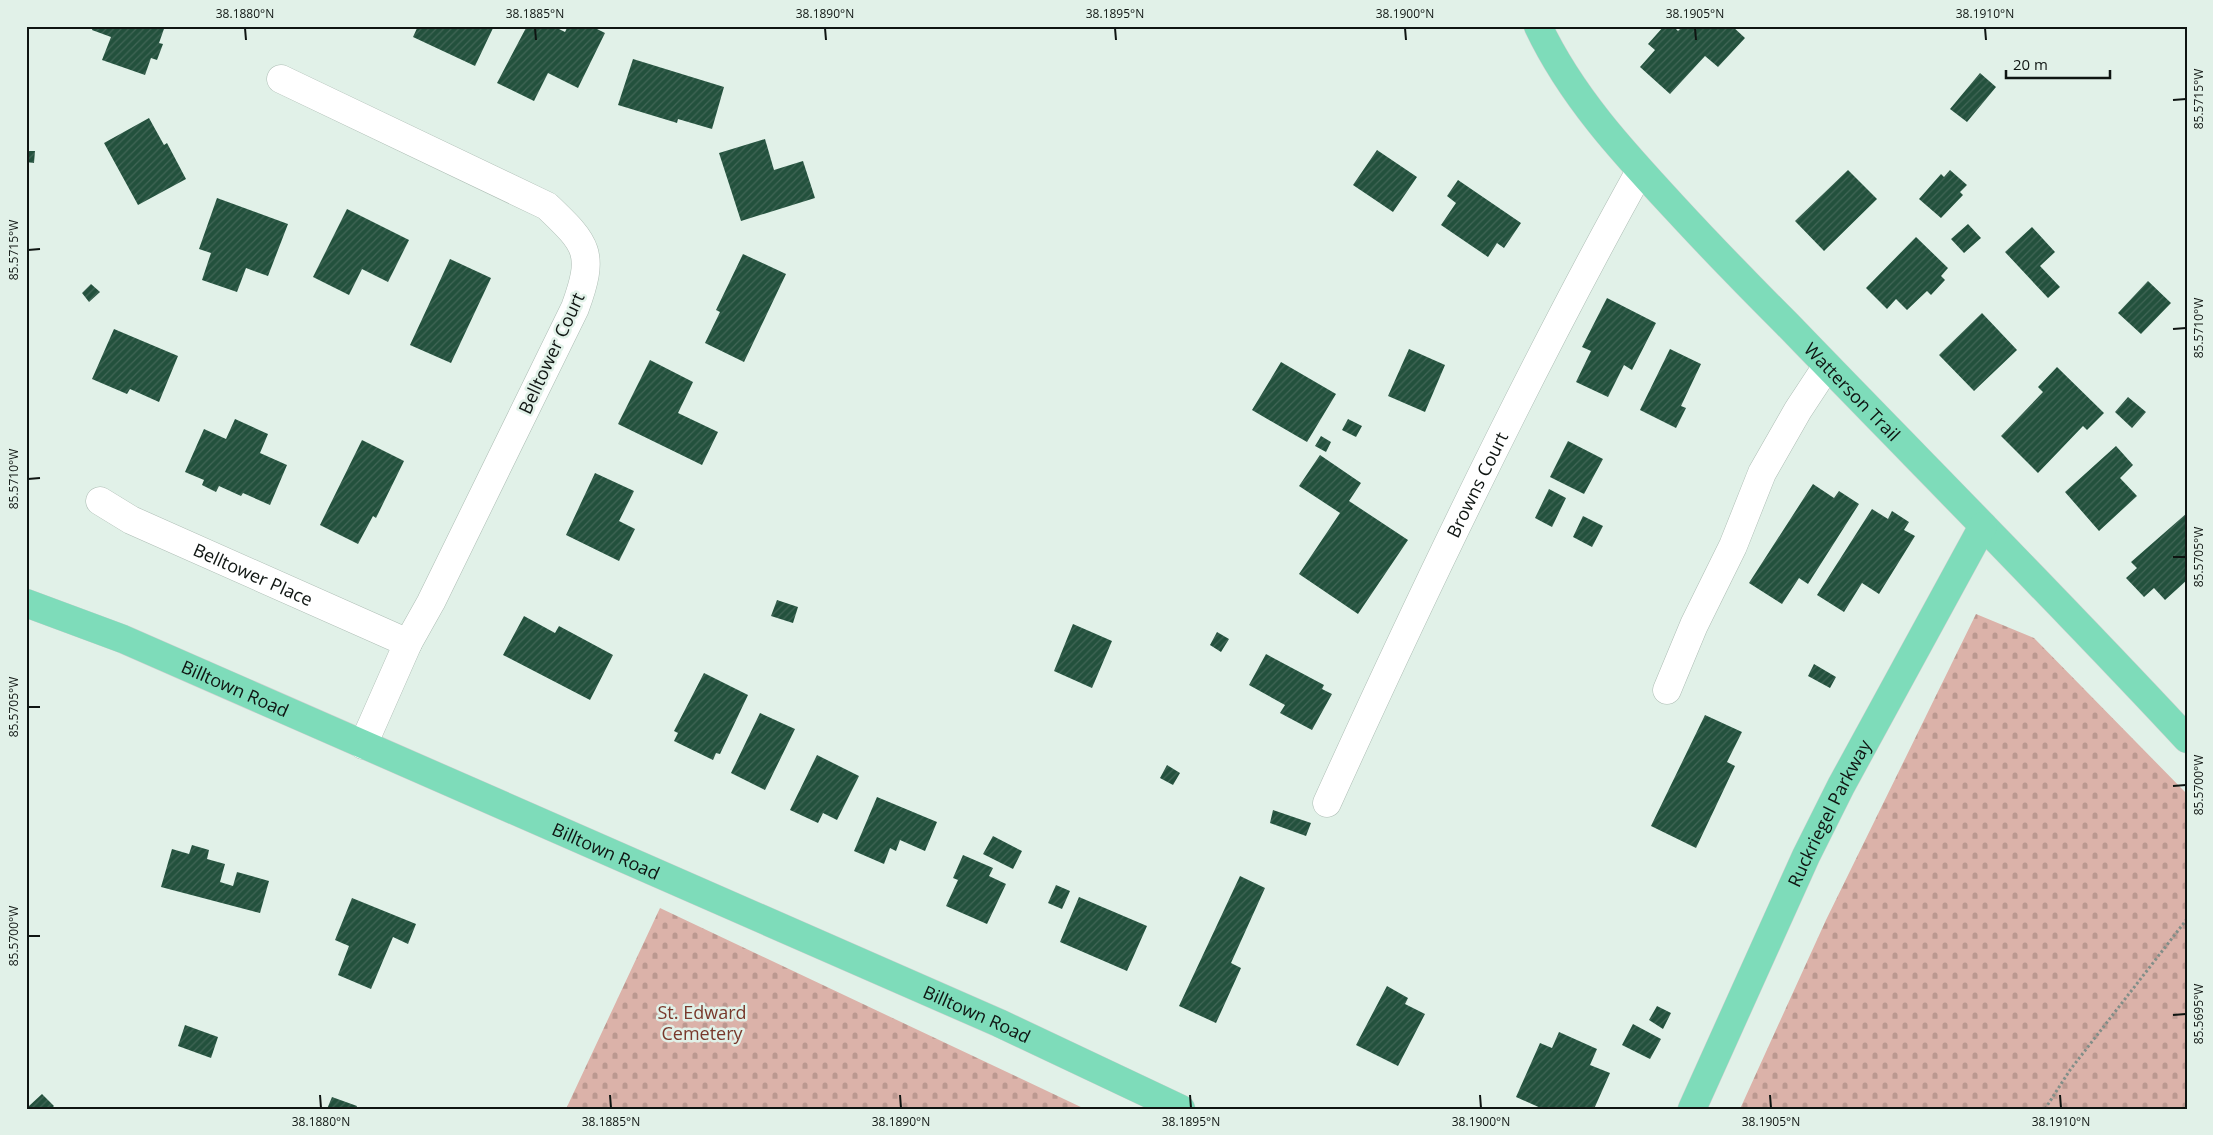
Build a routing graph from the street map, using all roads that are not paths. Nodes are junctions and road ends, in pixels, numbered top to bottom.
1 (1538, 26) edge
2 (281, 80) dead end
3 (1640, 171) junction
4 (1827, 366) junction
5 (100, 501) dead end
6 (1983, 526) junction
7 (26, 603) edge
8 (408, 643) junction
9 (1668, 690) dead end
10 (2187, 739) edge
11 (363, 745) junction
12 (1327, 803) dead end
13 (1181, 1109) edge
14 (1692, 1109) edge

1 - 3 main road, Watterson Trail
2 - 8 street, Belltower Court
3 - 4 main road, Watterson Trail
3 - 12 street, Browns Court
4 - 6 main road, Watterson Trail
4 - 9 street
5 - 8 street, Belltower Place
6 - 10 main road, Watterson Trail
6 - 14 main road, Ruckriegel Parkway
7 - 11 main road, Billtown Road
8 - 11 street, Belltower Court
11 - 13 main road, Billtown Road

